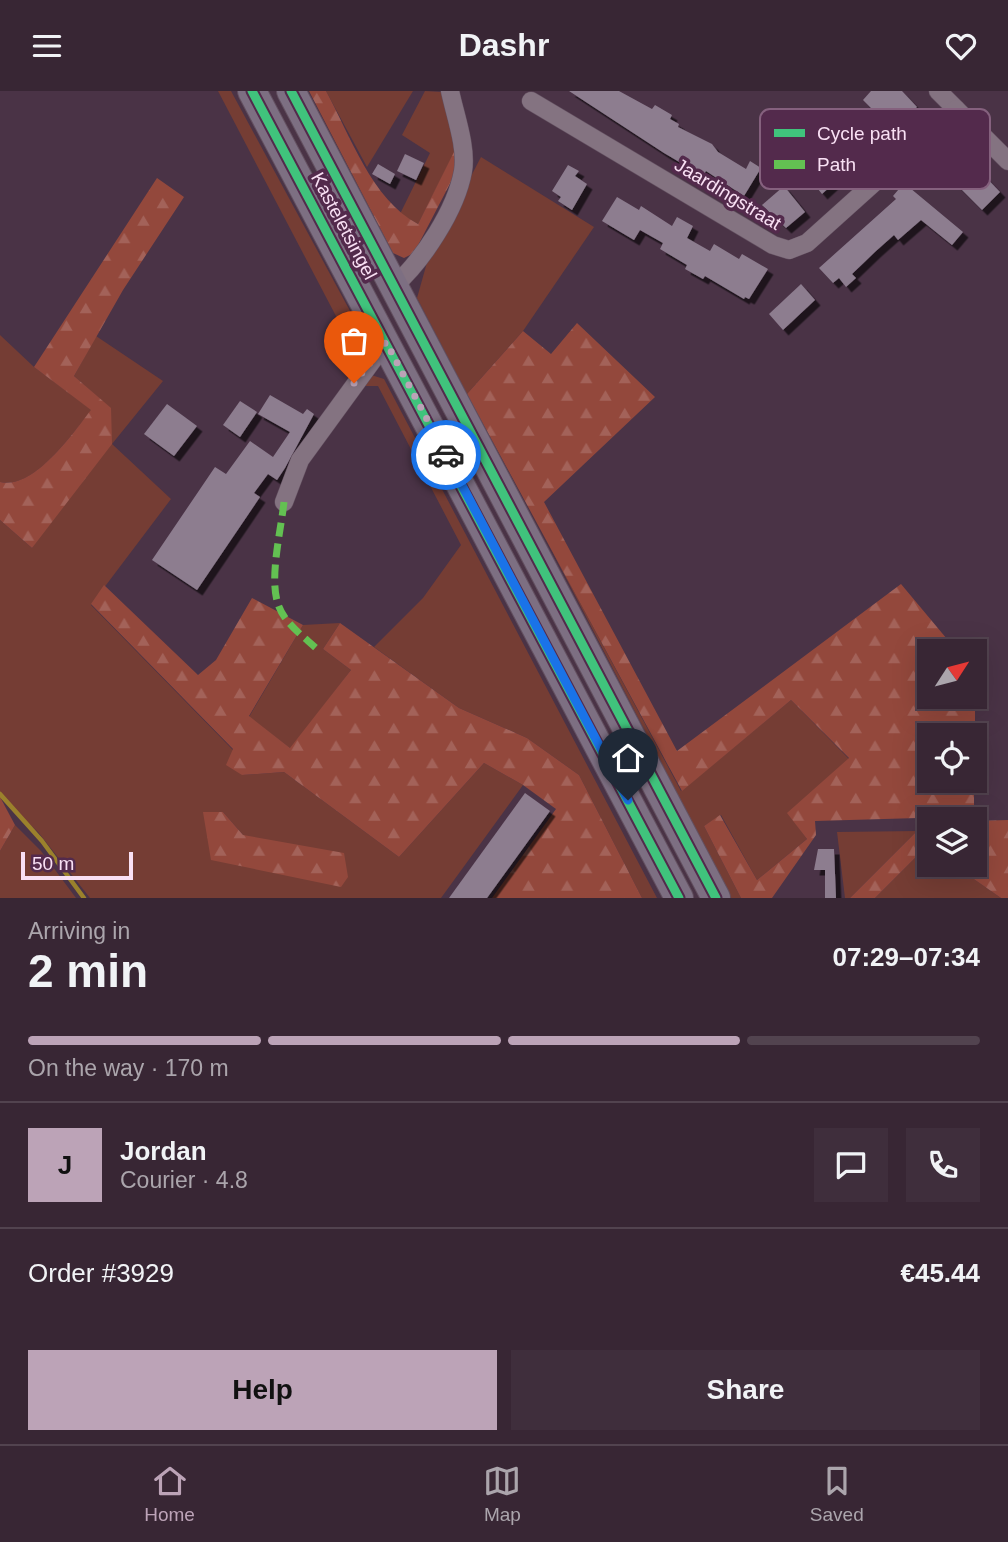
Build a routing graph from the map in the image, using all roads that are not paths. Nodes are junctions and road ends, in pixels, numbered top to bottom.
1 (253, 91) edge
2 (291, 91) edge
3 (450, 91) edge
4 (938, 91) edge
5 (531, 101) dead end
6 (956, 109) edge
7 (990, 143) edge
8 (1008, 161) edge
9 (867, 189) edge
10 (394, 286) junction
11 (386, 342) junction
12 (284, 502) dead end
13 (679, 898) edge
14 (716, 898) edge

1 - 11 main road, Kasteletsingel
2 - 10 main road, Kasteletsingel
3 - 10 street
4 - 6 street
5 - 9 street, Jaardingstraat
7 - 8 street
10 - 14 main road, Kasteletsingel
11 - 12 street
11 - 13 main road, Kasteletsingel

